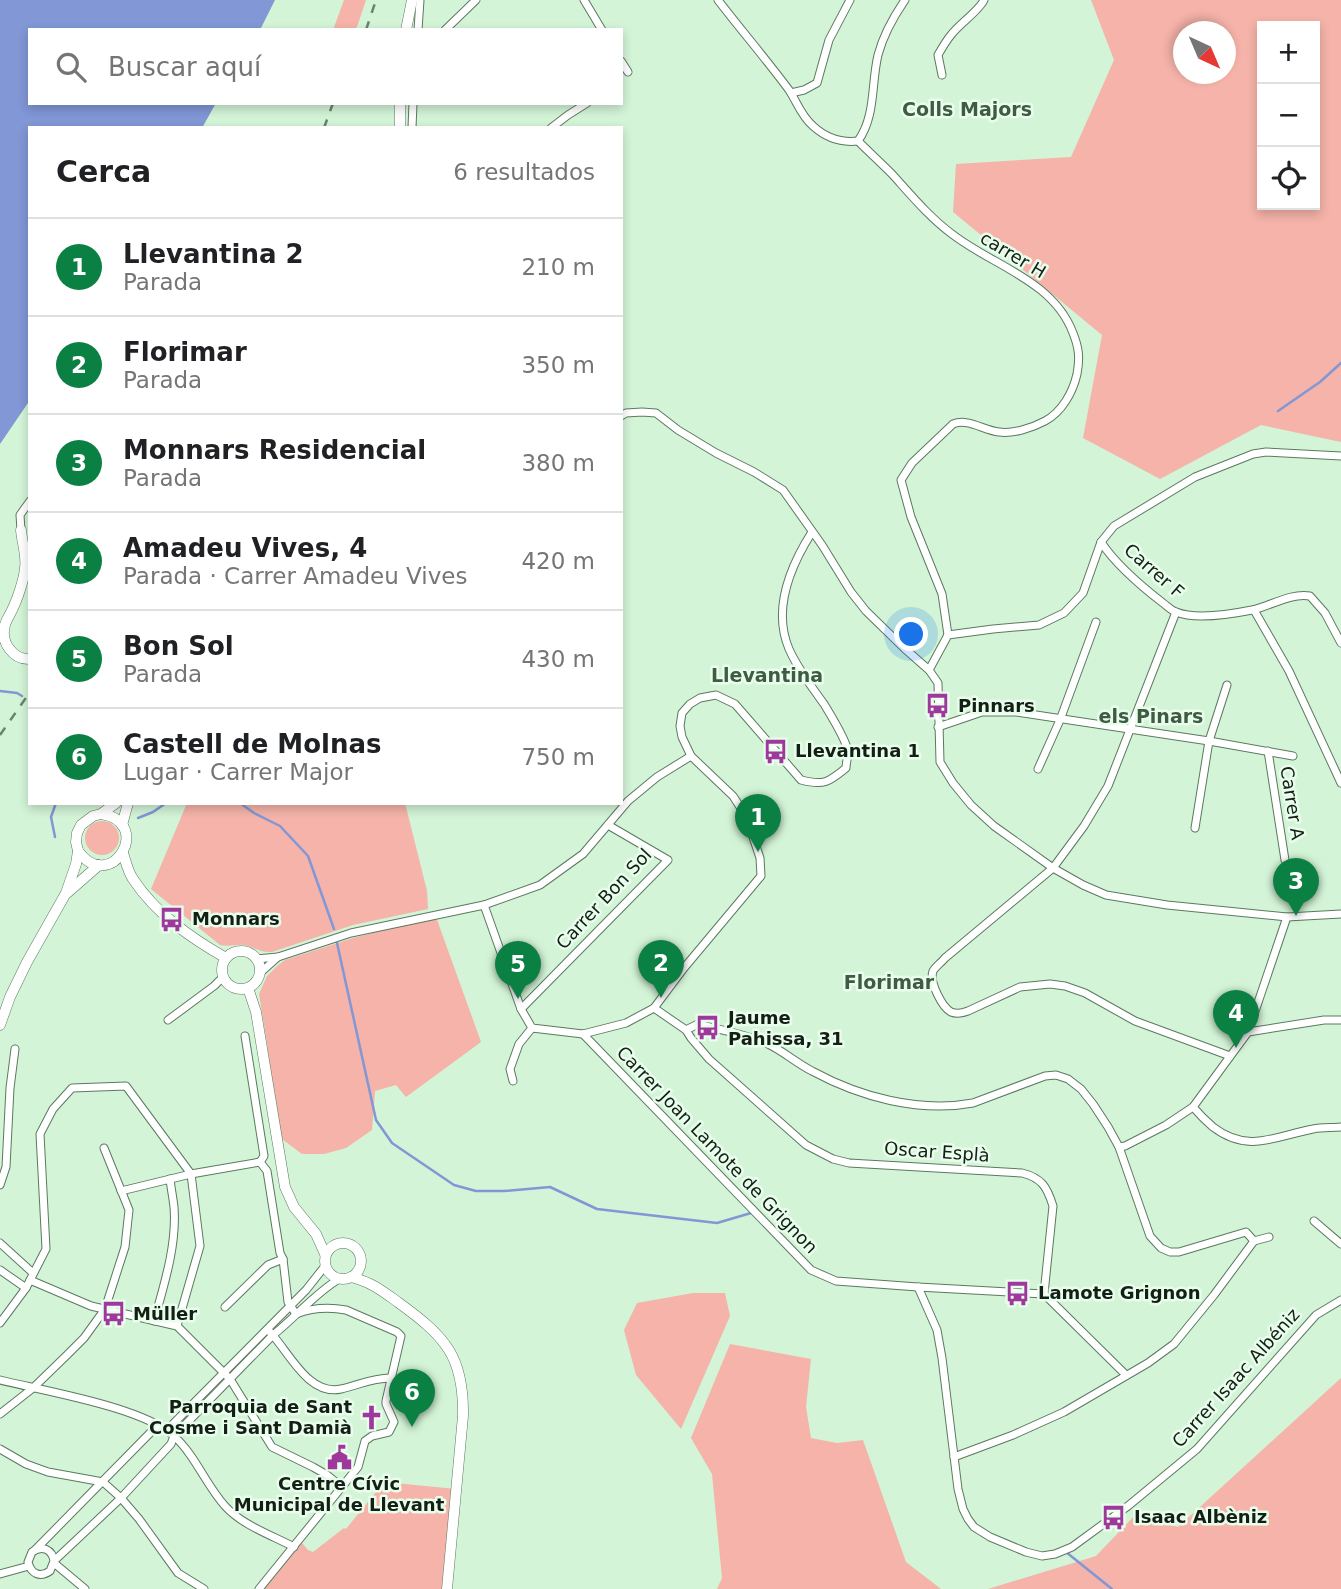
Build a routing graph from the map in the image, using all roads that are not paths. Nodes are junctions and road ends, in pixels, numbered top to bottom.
1 (412, 0) edge
2 (419, 0) edge
3 (476, 0) edge
4 (584, 0) edge
5 (718, 0) edge
6 (850, 0) edge
7 (905, 0) edge
8 (984, 0) edge
9 (406, 28) edge
10 (418, 28) edge
11 (447, 28) edge
12 (601, 28) edge
13 (623, 64) edge
14 (628, 72) dead end
15 (942, 75) dead end
16 (790, 93) junction
17 (400, 105) edge
18 (413, 105) edge
19 (584, 105) edge
20 (400, 126) edge
21 (412, 126) edge
22 (554, 126) edge
23 (858, 141) junction
24 (623, 415) edge
25 (1341, 456) edge
26 (28, 504) edge
27 (21, 530) joint
28 (812, 532) junction
29 (1101, 542) junction
30 (1254, 610) junction
31 (1176, 612) junction
32 (1096, 622) dead end
33 (948, 635) junction
34 (1341, 643) edge
35 (28, 660) edge
36 (929, 670) junction
37 (1227, 685) dead end
38 (1060, 720) junction
39 (938, 727) junction
40 (1129, 728) junction
41 (1209, 741) junction
42 (1268, 751) junction
43 (691, 756) junction
44 (1293, 756) dead end
45 (1038, 769) dead end
46 (1341, 783) edge
47 (113, 805) edge
48 (127, 805) edge
49 (101, 814) junction
50 (122, 825) junction
51 (608, 825) junction
52 (1195, 828) dead end
53 (78, 851) junction
54 (123, 853) junction
55 (1285, 860) dead end
56 (104, 864) junction
57 (1053, 868) junction
58 (131, 877) junction
59 (66, 893) junction
60 (484, 905) junction
61 (1341, 914) edge
62 (1287, 917) junction
63 (278, 957) junction
64 (226, 958) junction
65 (256, 959) junction
66 (260, 974) junction
67 (223, 977) junction
68 (248, 988) junction
69 (654, 1008) junction
70 (521, 1009) junction
71 (168, 1020) dead end
72 (1341, 1020) edge
73 (0, 1025) edge
74 (533, 1028) junction
75 (686, 1030) junction
76 (1248, 1032) junction
77 (583, 1034) junction
78 (245, 1037) dead end
79 (15, 1049) dead end
80 (1230, 1056) junction
81 (513, 1081) dead end
82 (1193, 1107) junction
83 (1341, 1127) edge
84 (104, 1147) dead end
85 (1119, 1147) junction
86 (260, 1162) junction
87 (191, 1174) junction
88 (170, 1179) junction
89 (0, 1185) edge
90 (121, 1191) junction
91 (1314, 1221) dead end
92 (316, 1234) junction
93 (1269, 1237) dead end
94 (1254, 1241) junction
95 (339, 1242) junction
96 (0, 1243) edge
97 (1341, 1244) edge
98 (326, 1254) junction
99 (283, 1259) junction
100 (361, 1263) junction
101 (325, 1266) junction
102 (0, 1270) edge
103 (32, 1277) junction
104 (351, 1277) junction
105 (339, 1279) junction
106 (370, 1283) junction
107 (918, 1287) junction
108 (26, 1289) junction
109 (1044, 1294) junction
110 (1341, 1300) edge
111 (290, 1306) junction
112 (225, 1307) dead end
113 (105, 1309) junction
114 (296, 1314) junction
115 (154, 1321) junction
116 (0, 1323) edge
117 (177, 1326) junction
118 (266, 1328) junction
119 (273, 1335) junction
120 (223, 1372) junction
121 (1126, 1376) junction
122 (390, 1378) junction
123 (230, 1379) junction
124 (0, 1380) edge
125 (33, 1388) junction
126 (0, 1414) edge
127 (163, 1428) junction
128 (174, 1436) junction
129 (0, 1448) edge
130 (954, 1457) junction
131 (103, 1482) junction
132 (342, 1487) junction
133 (121, 1497) junction
134 (294, 1547) junction
135 (35, 1550) junction
136 (54, 1562) junction
137 (29, 1566) junction
138 (0, 1574) edge
139 (85, 1589) edge
140 (204, 1589) edge
141 (259, 1589) edge
142 (447, 1589) edge

1 - 9 street
2 - 10 street
3 - 11 street
4 - 12 street
5 - 16 street
6 - 16 street
7 - 23 street
8 - 15 street
13 - 14 street
16 - 23 street
17 - 20 street
18 - 21 street
19 - 22 street
23 - 33 street, carrer H
24 - 28 street
25 - 29 street
26 - 27 street
27 - 35 street
28 - 36 street
28 - 43 street
29 - 31 street, Carrer F
29 - 33 street
30 - 31 street, Carrer F
30 - 34 street, Carrer F
30 - 46 street
31 - 40 street
32 - 38 street
33 - 36 street
36 - 39 street
37 - 41 street
38 - 39 street
38 - 40 street
38 - 45 street
39 - 57 street
40 - 41 street
40 - 57 street
41 - 42 street
41 - 52 street
42 - 44 street
42 - 55 street, Carrer A
43 - 51 street
43 - 69 street
47 - 49 street
48 - 50 street
49 - 50 street
49 - 53 street
50 - 54 street
51 - 60 street
51 - 70 street, Carrer Bon Sol
53 - 56 street
53 - 59 street
54 - 56 street
54 - 58 street
56 - 58 street
56 - 59 street
57 - 62 street
57 - 80 street
58 - 64 street
59 - 73 street
60 - 63 street
60 - 70 street
61 - 62 street
62 - 76 street
63 - 65 street
63 - 66 street
64 - 65 street
64 - 67 street
65 - 66 street
66 - 68 street
67 - 68 street
67 - 71 street
68 - 92 street
69 - 75 street, Oscar Esplà
69 - 77 street
70 - 74 street
72 - 76 street
74 - 77 street
74 - 81 street
75 - 85 street
75 - 109 street, Oscar Esplà
76 - 80 street
77 - 107 street, Carrer Joan Lamote de Grignon
78 - 86 street
79 - 89 street
80 - 82 street
82 - 83 street
82 - 85 street
84 - 90 street
85 - 94 street
86 - 87 street
86 - 99 street
87 - 88 street
87 - 103 street
87 - 117 street
88 - 90 street
88 - 115 street
90 - 113 street
91 - 97 street
92 - 95 street
92 - 98 street
93 - 94 street
94 - 121 street
95 - 98 street
95 - 100 street
96 - 103 street
98 - 101 street
99 - 111 street
99 - 112 street
100 - 104 street
100 - 106 street
101 - 105 street
101 - 111 street
102 - 108 street
103 - 108 street
103 - 113 street
104 - 105 street
104 - 106 street
105 - 114 street
106 - 142 street
107 - 109 street, Carrer Joan Lamote de Grignon
107 - 130 street, Carrer Isaac Albéniz
108 - 116 street
109 - 121 street
110 - 130 street, Carrer Isaac Albéniz
111 - 114 street
111 - 118 street
113 - 115 street
113 - 125 street
114 - 119 street
114 - 122 street
115 - 117 street
117 - 120 street
118 - 119 street
118 - 120 street
119 - 122 street
119 - 123 street
120 - 123 street
120 - 127 street
121 - 130 street
122 - 132 street
123 - 128 street
123 - 132 street
124 - 125 street
125 - 126 street
125 - 127 street
127 - 128 street
127 - 131 street
128 - 133 street
128 - 134 street
129 - 131 street
131 - 133 street
131 - 135 street
132 - 134 street
133 - 136 street
133 - 140 street
134 - 141 street
135 - 136 street
135 - 137 street
136 - 137 street
136 - 139 street
137 - 138 street

